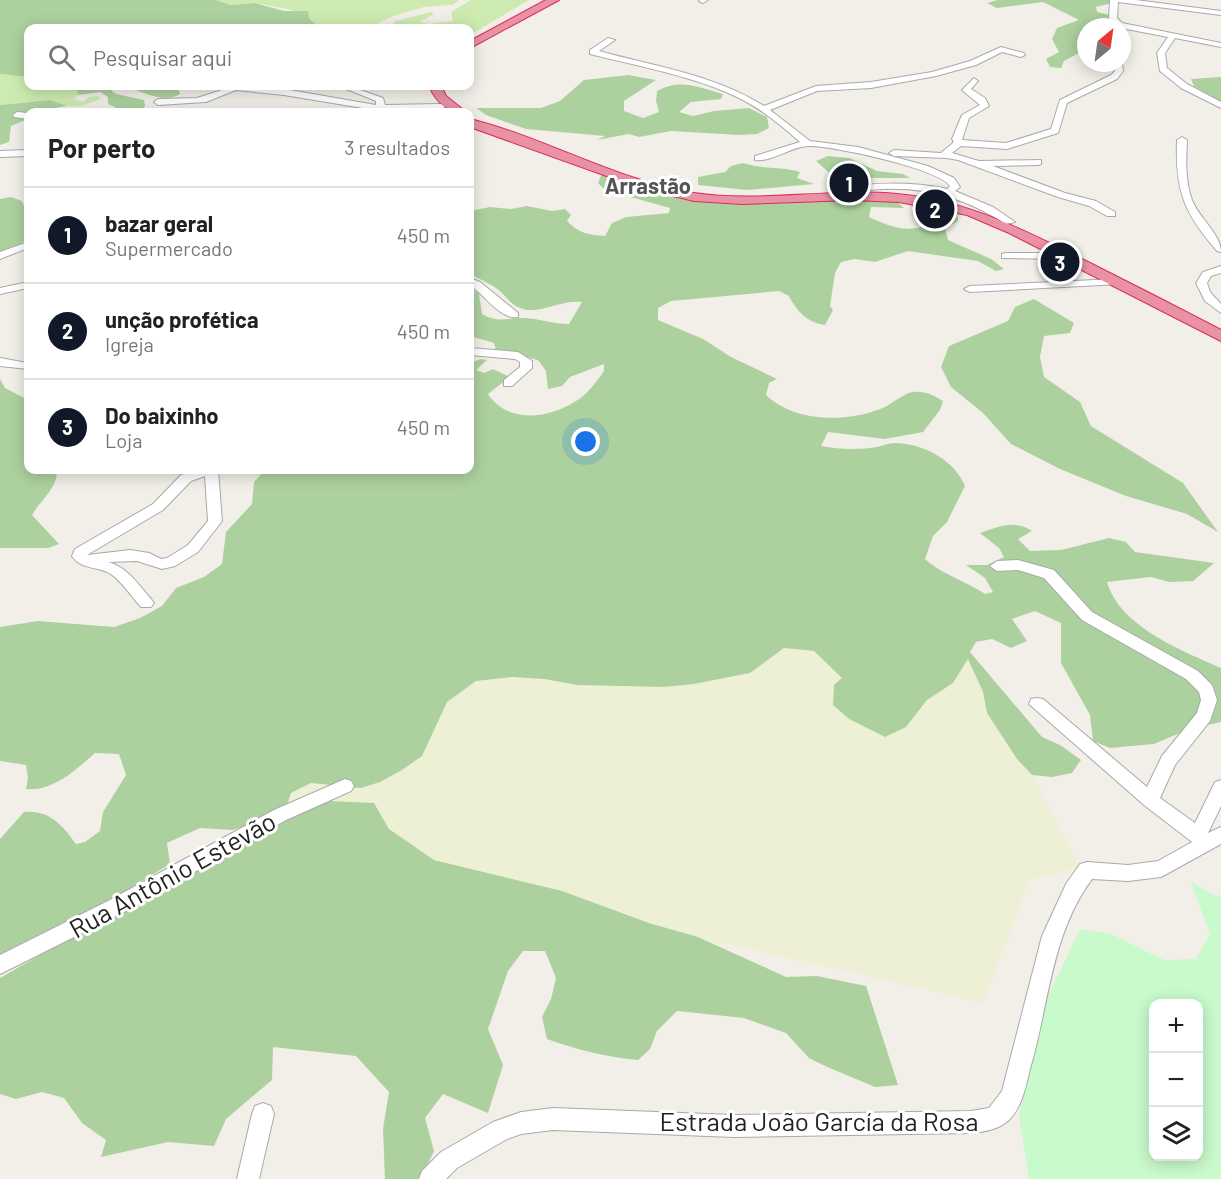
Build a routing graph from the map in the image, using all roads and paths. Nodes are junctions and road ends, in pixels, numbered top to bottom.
1 (536, 0) edge
2 (554, 0) edge
3 (1114, 0) edge
4 (1119, 0) edge
5 (1221, 13) edge
6 (1114, 18) edge
7 (1131, 28) edge
8 (1173, 36) junction
9 (474, 37) edge
10 (611, 40) dead end
11 (474, 43) edge
12 (1221, 45) edge
13 (1021, 55) dead end
14 (1118, 72) edge
15 (974, 81) dead end
16 (230, 90) edge
17 (284, 90) edge
18 (354, 90) edge
19 (427, 90) edge
20 (437, 90) edge
21 (158, 102) dead end
22 (1221, 105) edge
23 (369, 108) edge
24 (379, 108) edge
25 (443, 108) edge
26 (455, 108) edge
27 (763, 109) junction
28 (17, 115) dead end
29 (24, 116) edge
30 (474, 118) edge
31 (474, 124) edge
32 (1182, 140) dead end
33 (807, 143) junction
34 (959, 143) junction
35 (858, 150) junction
36 (24, 153) edge
37 (0, 154) edge
38 (947, 155) junction
39 (758, 158) dead end
40 (1038, 162) dead end
41 (979, 163) junction
42 (951, 190) junction
43 (836, 191) junction
44 (1111, 214) dead end
45 (1010, 222) junction
46 (24, 247) edge
47 (1221, 248) edge
48 (0, 256) edge
49 (1006, 256) dead end
50 (1066, 256) junction
51 (1221, 269) edge
52 (1116, 282) junction
53 (474, 283) edge
54 (24, 286) edge
55 (970, 289) dead end
56 (0, 291) edge
57 (1221, 309) edge
58 (514, 315) dead end
59 (1221, 328) edge
60 (1221, 336) edge
61 (474, 352) edge
62 (0, 362) edge
63 (24, 365) edge
64 (508, 383) dead end
65 (198, 474) edge
66 (210, 474) edge
67 (84, 561) junction
68 (998, 566) dead end
69 (146, 603) dead end
70 (1036, 704) dead end
71 (345, 786) dead end
72 (1221, 787) edge
73 (1150, 800) junction
74 (1208, 837) edge
75 (0, 965) edge
76 (263, 1114) dead end
77 (248, 1179) edge
78 (430, 1179) edge

1 - 9 highway
2 - 11 highway
3 - 6 street
4 - 5 street
7 - 8 street
8 - 12 street
8 - 22 street
10 - 27 street
13 - 27 street
14 - 34 street
15 - 34 street
16 - 21 street
17 - 23 street
18 - 24 street
19 - 25 highway
20 - 26 highway
27 - 33 street
28 - 29 street
30 - 43 highway
31 - 50 highway
32 - 47 street
33 - 35 street
33 - 39 street
34 - 38 street
35 - 38 street
35 - 42 street
36 - 37 street
38 - 41 street
40 - 41 street
41 - 44 street
42 - 43 street
42 - 45 street
43 - 45 highway
45 - 59 highway
46 - 48 street
49 - 50 street
50 - 52 highway
51 - 57 street
52 - 55 street
52 - 60 highway
53 - 58 street
54 - 56 street
61 - 64 street
62 - 63 street
65 - 67 street
66 - 67 street
67 - 69 street
68 - 73 street
70 - 73 street
71 - 75 street, Rua Antônio Estevão
72 - 74 street
73 - 74 street
74 - 78 street, Estrada João García da Rosa
76 - 77 street

